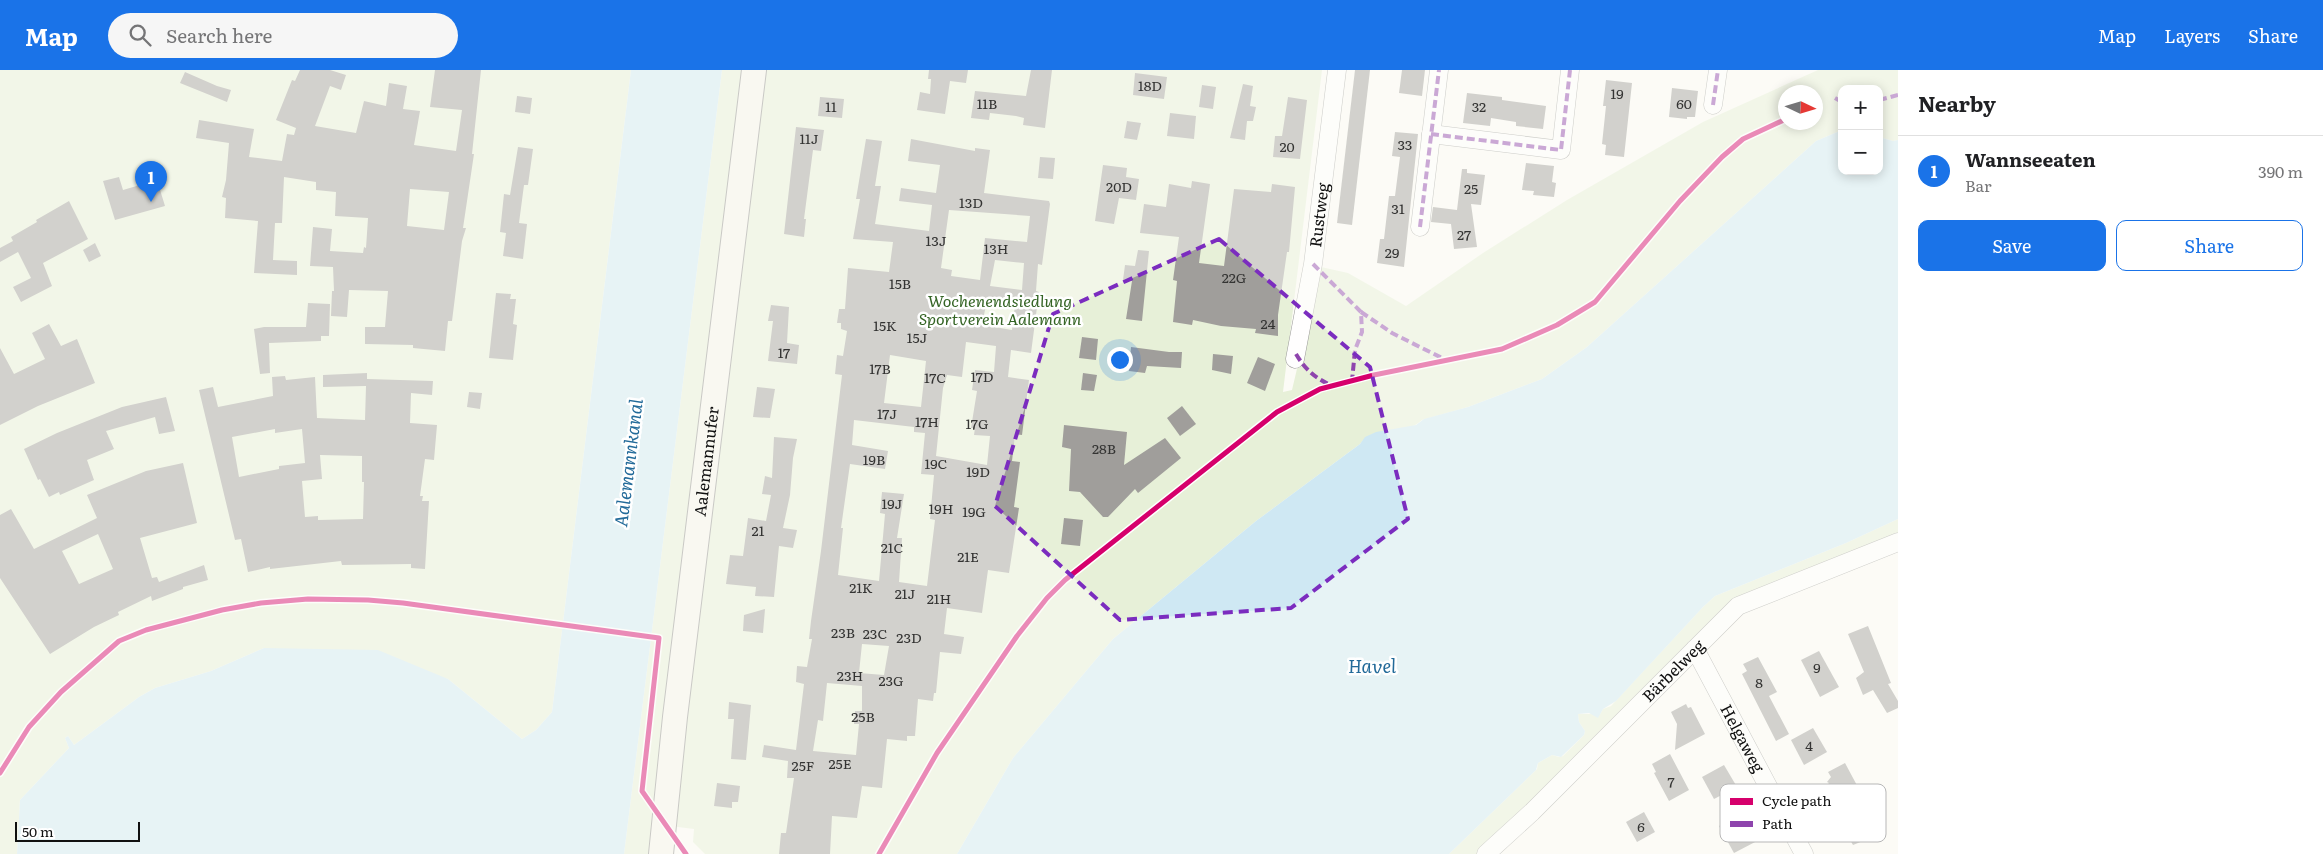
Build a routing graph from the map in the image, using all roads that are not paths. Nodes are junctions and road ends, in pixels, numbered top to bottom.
1 (754, 70) edge
2 (1337, 70) edge
3 (1439, 70) edge
4 (1570, 70) edge
5 (1718, 70) edge
6 (1714, 105) dead end
7 (1431, 134) junction
8 (1420, 227) dead end
9 (1295, 359) dead end
10 (1898, 542) edge
11 (1695, 649) junction
12 (1767, 784) edge
13 (1798, 842) edge
14 (661, 854) edge
15 (1486, 854) edge
16 (1804, 854) edge

1 - 14 street, Aalemannufer
2 - 9 street, Rustweg
3 - 7 street
4 - 7 street
5 - 6 street
7 - 8 street
10 - 11 street, Bärbelweg
11 - 12 street, Helgaweg
11 - 15 street, Bärbelweg
13 - 16 street, Helgaweg

